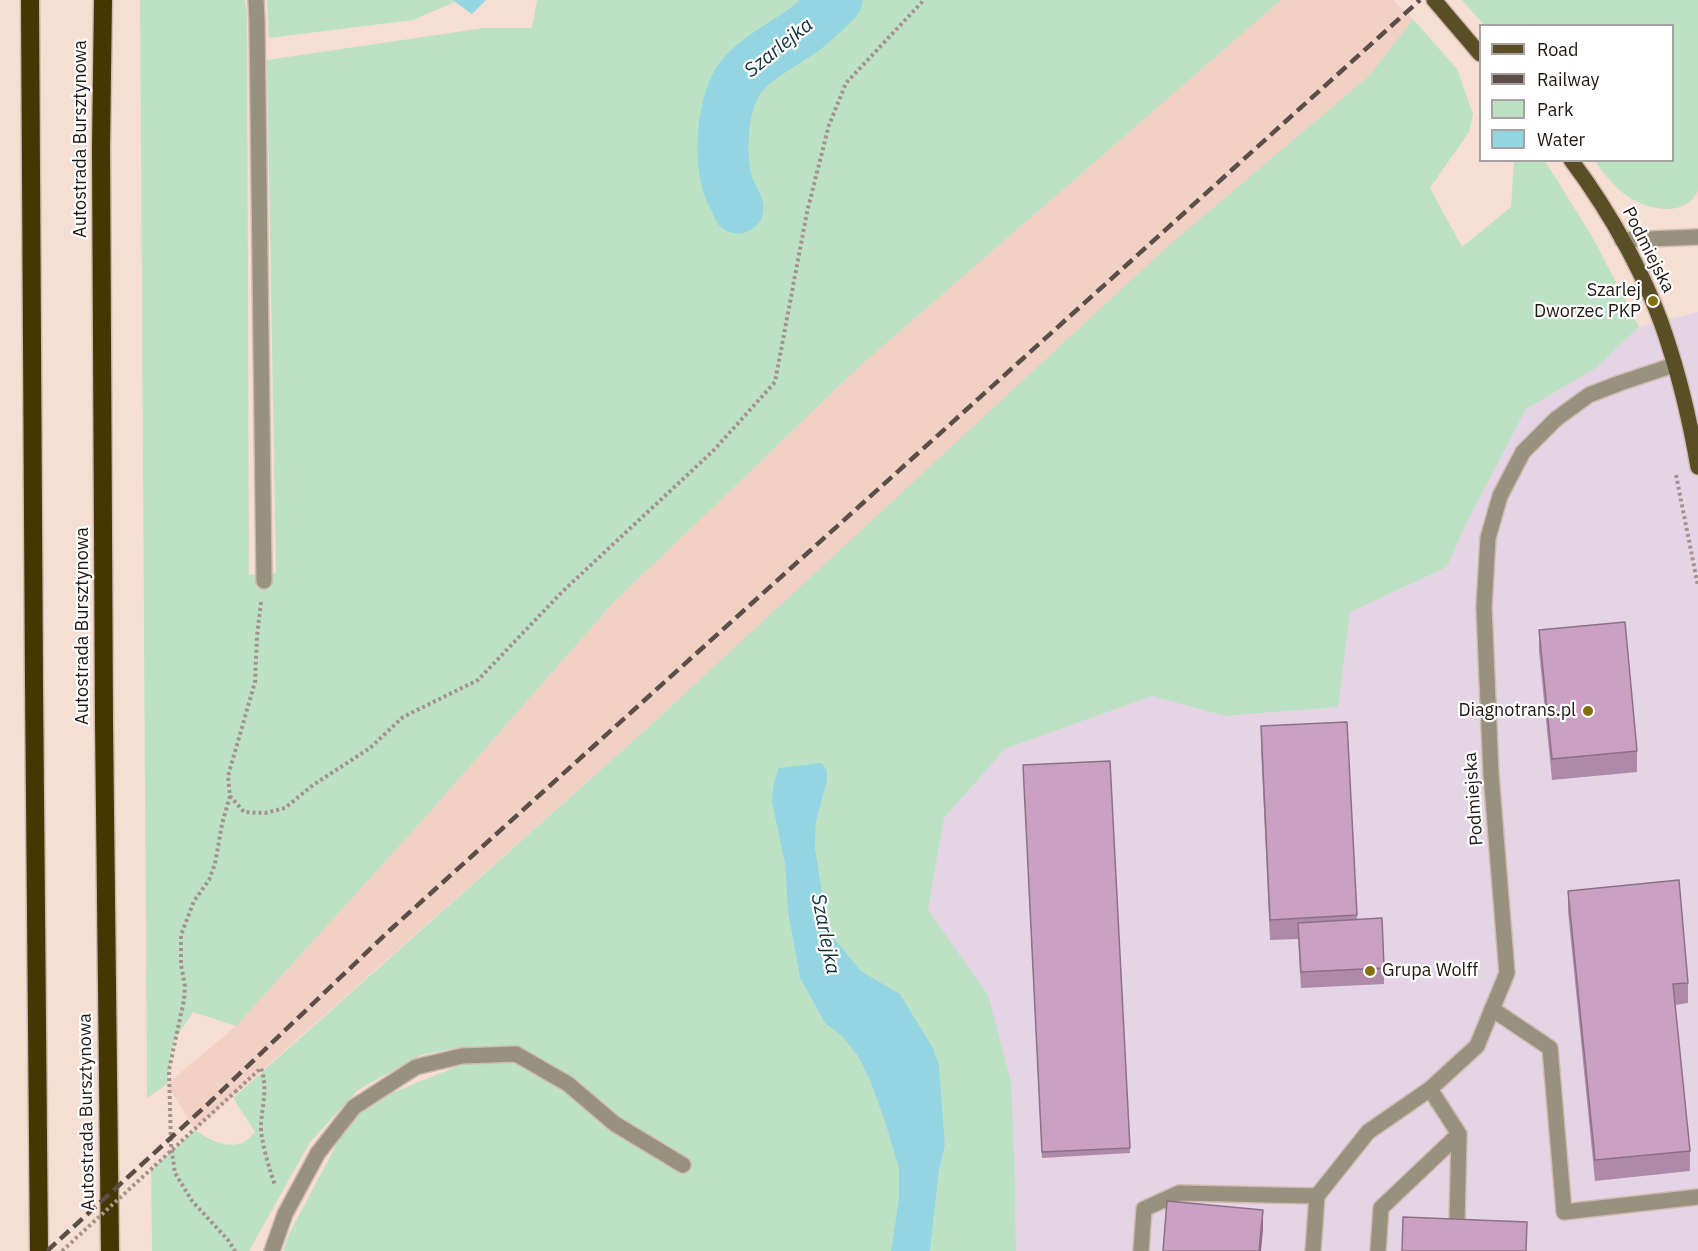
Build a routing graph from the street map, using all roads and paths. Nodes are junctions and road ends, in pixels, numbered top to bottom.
1 (30, 0) edge
2 (103, 0) edge
3 (256, 0) edge
4 (924, 0) edge
5 (1434, 0) edge
6 (1479, 53) edge
7 (1572, 162) edge
8 (1698, 237) edge
9 (1622, 240) junction
10 (1674, 365) junction
11 (1698, 467) edge
12 (1675, 474) dead end
13 (264, 581) joint
14 (1698, 586) edge
15 (230, 796) junction
16 (1492, 1008) junction
17 (1430, 1089) junction
18 (1459, 1134) junction
19 (683, 1165) dead end
20 (1317, 1196) junction
21 (1698, 1197) edge
22 (285, 1214) junction
23 (1457, 1222) edge
24 (39, 1251) edge
25 (62, 1251) edge
26 (110, 1251) edge
27 (235, 1251) edge
28 (272, 1251) edge
29 (1141, 1251) edge
30 (1313, 1251) edge
31 (1378, 1251) edge

1 - 24 highway
2 - 26 highway, Autostrada Bursztynowa
3 - 13 street
4 - 15 path
5 - 6 main road
7 - 9 main road, Podmiejska
8 - 9 street
9 - 10 main road, Podmiejska
10 - 11 main road, Podmiejska
10 - 16 street, Podmiejska
12 - 14 path
13 - 15 path
15 - 27 path
16 - 17 street, Podmiejska
16 - 21 street
17 - 18 street
17 - 20 street, Podmiejska
18 - 23 street
18 - 31 street
19 - 22 street
20 - 29 street
20 - 30 street
22 - 25 path, bridge
22 - 28 street

